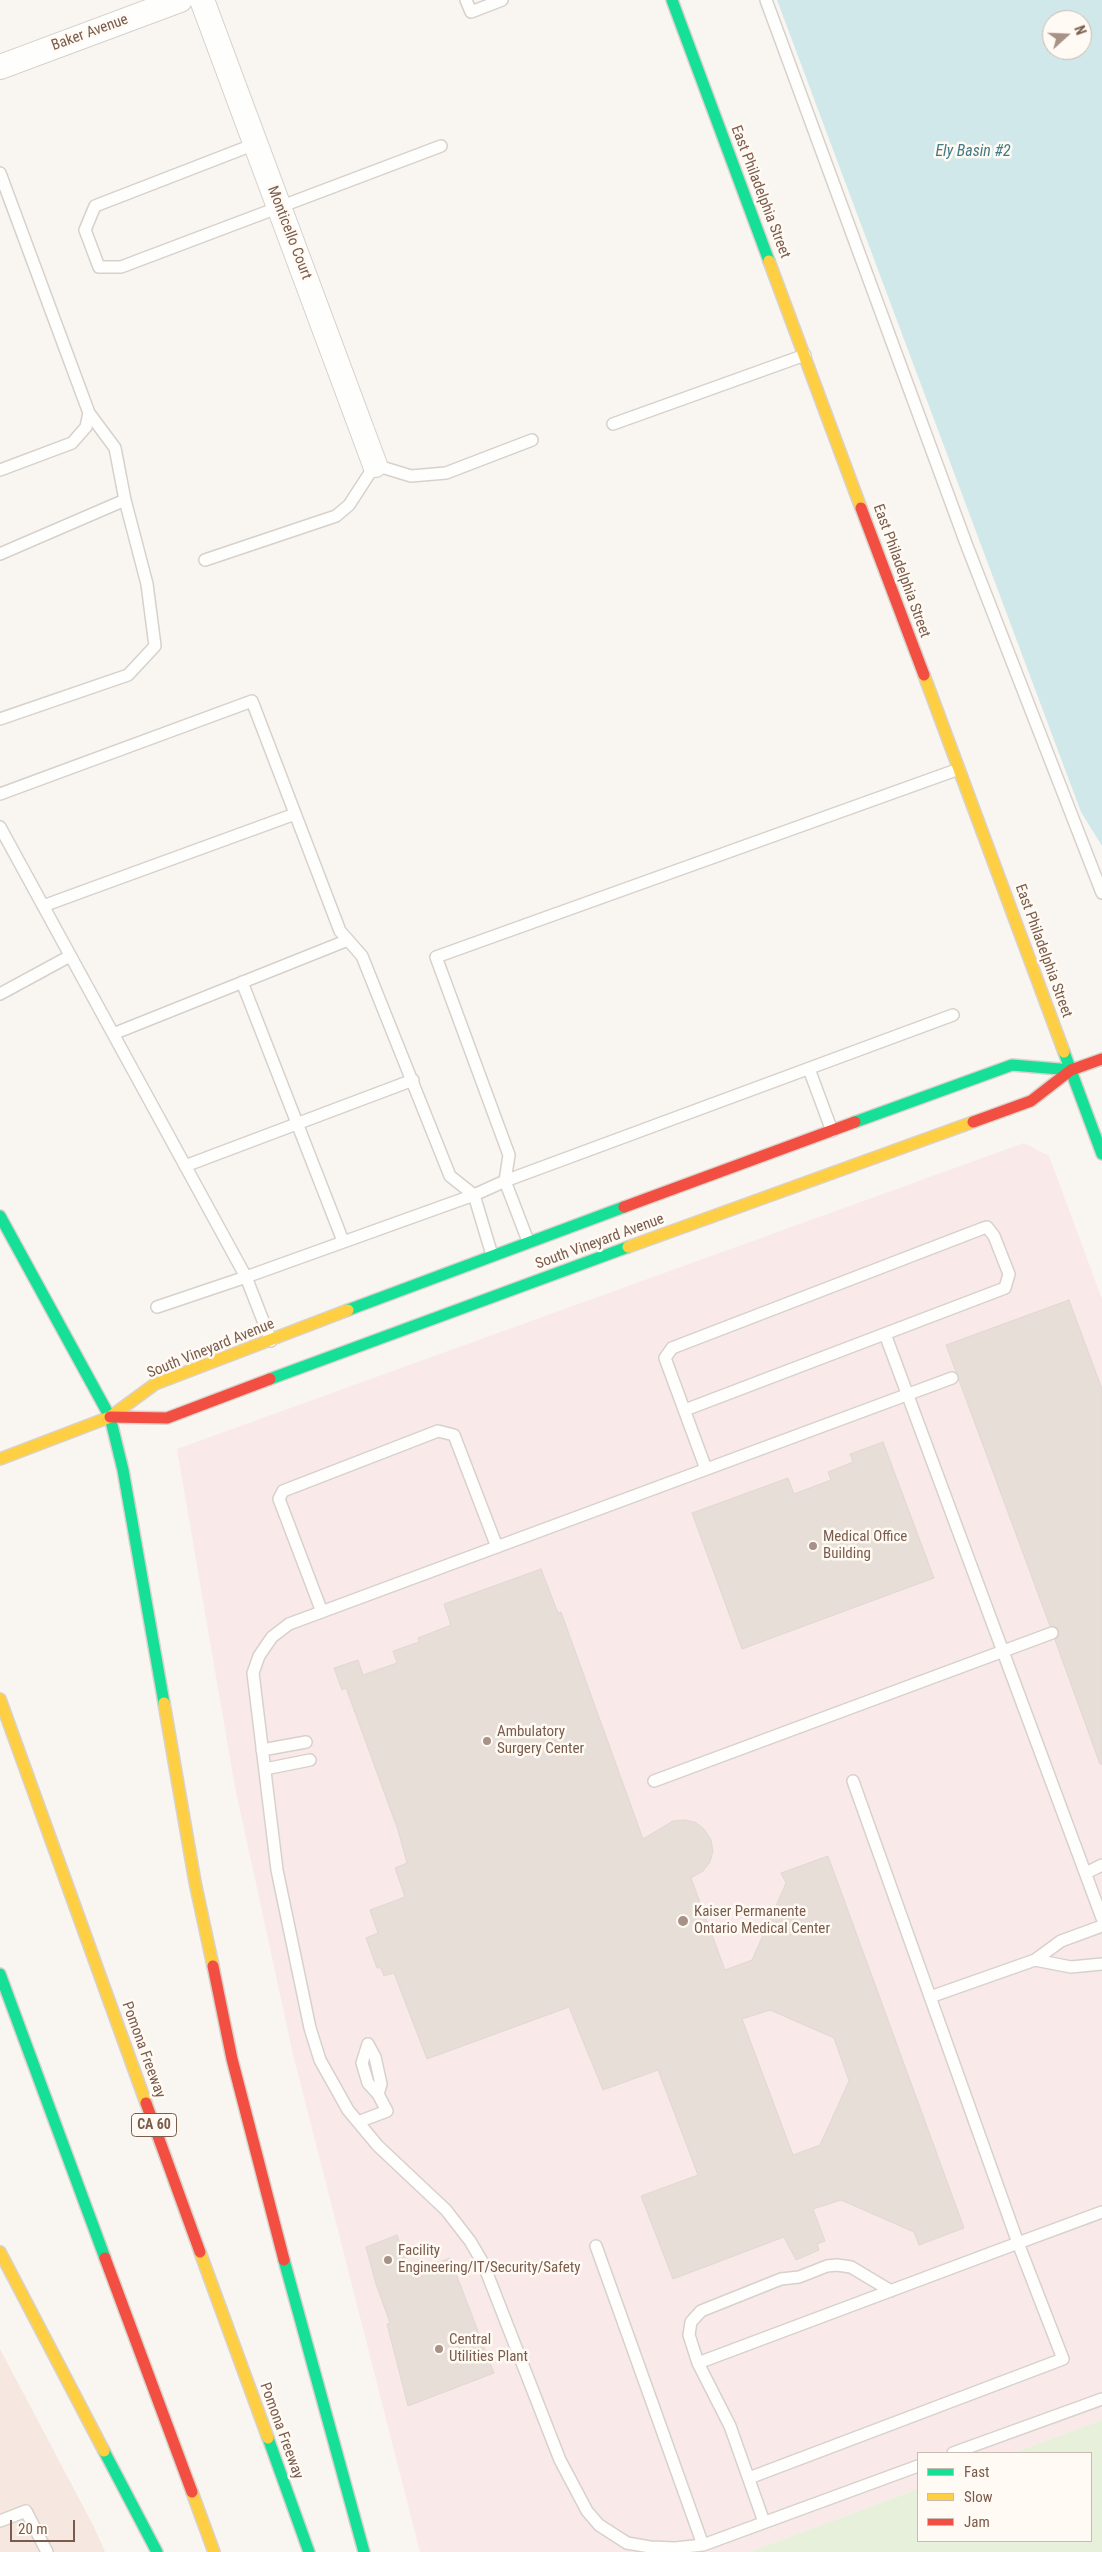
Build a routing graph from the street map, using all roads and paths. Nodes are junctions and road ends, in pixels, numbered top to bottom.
1 (180, 0) edge
2 (202, 0) edge
3 (466, 0) edge
4 (502, 0) edge
5 (672, 0) edge
6 (766, 0) edge
7 (0, 67) edge
8 (255, 144) junction
9 (441, 146) dead end
10 (0, 173) edge
11 (279, 206) junction
12 (804, 355) junction
13 (89, 413) junction
14 (613, 424) dead end
15 (532, 440) dead end
16 (375, 465) junction
17 (0, 470) edge
18 (125, 500) junction
19 (0, 554) edge
20 (205, 560) dead end
21 (0, 719) edge
22 (959, 769) junction
23 (0, 794) edge
24 (295, 814) junction
25 (0, 827) edge
26 (1102, 893) edge
27 (43, 906) junction
28 (348, 940) junction
29 (70, 956) junction
30 (242, 982) junction
31 (0, 994) edge
32 (953, 1015) dead end
33 (113, 1034) junction
34 (1102, 1059) edge
35 (809, 1069) junction
36 (1071, 1070) junction
37 (413, 1080) junction
38 (297, 1124) junction
39 (832, 1131) junction
40 (1102, 1154) edge
41 (185, 1166) junction
42 (505, 1181) junction
43 (474, 1195) junction
44 (0, 1216) edge
45 (343, 1241) junction
46 (528, 1243) junction
47 (492, 1255) junction
48 (246, 1277) junction
49 (157, 1307) dead end
50 (885, 1334) junction
51 (271, 1340) junction
52 (952, 1378) dead end
53 (906, 1395) junction
54 (684, 1410) junction
55 (110, 1417) junction
56 (0, 1459) edge
57 (706, 1469) junction
58 (497, 1547) junction
59 (322, 1612) junction
60 (1052, 1633) dead end
61 (1002, 1652) junction
62 (0, 1699) edge
63 (306, 1742) dead end
64 (262, 1750) junction
65 (310, 1760) dead end
66 (265, 1769) junction
67 (654, 1781) dead end
68 (853, 1781) dead end
69 (1102, 1865) edge
70 (1086, 1873) junction
71 (1102, 1918) edge
72 (1102, 1926) edge
73 (1035, 1960) junction
74 (1102, 1964) edge
75 (0, 1974) edge
76 (930, 1997) junction
77 (378, 2094) dead end
78 (358, 2122) junction
79 (1102, 2212) edge
80 (1018, 2243) junction
81 (596, 2246) dead end
82 (0, 2252) edge
83 (891, 2291) junction
84 (698, 2363) junction
85 (1102, 2399) edge
86 (956, 2452) edge
87 (917, 2466) edge
88 (749, 2478) junction
89 (0, 2520) edge
90 (764, 2522) junction
91 (703, 2545) junction
92 (48, 2552) edge
93 (157, 2552) edge
94 (214, 2552) edge
95 (309, 2552) edge
96 (364, 2552) edge

1 - 7 street, Baker Avenue
2 - 8 street, Monticello Court
3 - 4 lane
5 - 12 main road, East Philadelphia Street
6 - 26 lane
8 - 11 street, Monticello Court
8 - 11 lane
9 - 11 lane
10 - 13 lane
11 - 16 street, Monticello Court
12 - 14 lane
12 - 22 main road, East Philadelphia Street
13 - 17 lane
13 - 18 lane
15 - 16 lane
16 - 20 lane
18 - 19 lane
18 - 21 lane
22 - 36 main road, East Philadelphia Street
22 - 42 lane
23 - 24 lane
24 - 27 lane
24 - 28 lane
25 - 27 lane
27 - 29 lane
28 - 30 lane
28 - 37 lane
29 - 31 lane
29 - 33 lane
30 - 33 lane
30 - 38 lane
32 - 35 lane
33 - 41 lane
34 - 36 main road, South Vineyard Avenue
35 - 39 lane
35 - 42 lane
36 - 39 main road, South Vineyard Avenue
36 - 40 main road, East Philadelphia Street
36 - 55 main road, South Vineyard Avenue
37 - 38 lane
37 - 43 lane
38 - 41 lane
38 - 45 lane
39 - 46 main road, South Vineyard Avenue
41 - 48 lane
42 - 43 lane
42 - 46 lane
43 - 45 lane
43 - 47 lane
44 - 55 main road
45 - 48 lane
46 - 47 main road, South Vineyard Avenue
47 - 51 main road, South Vineyard Avenue
48 - 49 lane
48 - 51 lane
50 - 53 lane
50 - 54 lane
50 - 54 lane
51 - 55 main road, South Vineyard Avenue
52 - 53 lane
53 - 57 lane
53 - 61 lane
54 - 57 lane
55 - 56 main road
55 - 96 main road
57 - 58 lane
58 - 59 lane
58 - 59 lane
59 - 64 lane
60 - 61 lane
61 - 67 lane
61 - 70 lane
62 - 95 main road, Pomona Freeway / CA 60
63 - 64 lane
64 - 66 lane
65 - 66 lane
66 - 78 lane
68 - 76 lane
69 - 70 lane
70 - 71 lane
72 - 73 lane
73 - 74 lane
73 - 76 lane
75 - 94 main road
76 - 80 lane
77 - 78 lane
78 - 91 lane
79 - 80 lane
80 - 83 lane
80 - 88 lane
81 - 91 lane
82 - 93 main road
83 - 84 lane
83 - 84 lane
84 - 88 lane
85 - 86 lane
87 - 90 lane
88 - 90 lane
89 - 92 lane
90 - 91 lane

